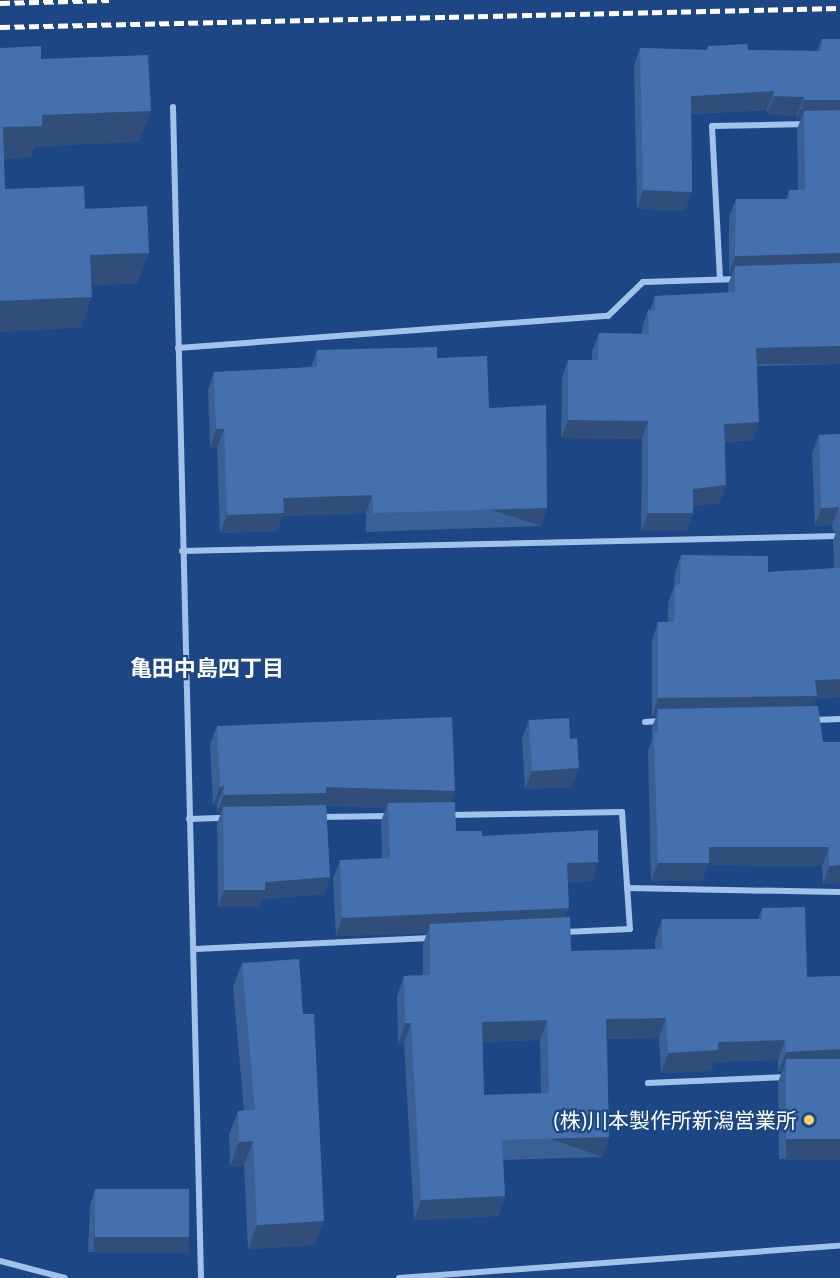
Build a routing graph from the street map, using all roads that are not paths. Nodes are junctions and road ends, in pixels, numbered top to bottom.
1 (173, 107) dead end
2 (817, 124) edge
3 (720, 279) junction
4 (744, 279) edge
5 (178, 348) junction
6 (840, 536) edge
7 (182, 551) junction
8 (840, 719) edge
9 (806, 720) edge
10 (668, 721) edge
11 (645, 722) dead end
12 (435, 815) edge
13 (400, 816) edge
14 (306, 817) edge
15 (236, 818) edge
16 (189, 819) junction
17 (627, 888) junction
18 (840, 892) edge
19 (560, 933) edge
20 (442, 938) edge
21 (195, 949) junction
22 (795, 1076) edge
23 (648, 1083) dead end
24 (840, 1246) edge
25 (0, 1262) edge
26 (65, 1278) edge
27 (201, 1278) edge
28 (399, 1278) edge

1 - 5 street
2 - 3 street
3 - 4 street
3 - 5 street
5 - 7 street
6 - 7 street
7 - 16 street
8 - 9 street
10 - 11 street
12 - 17 street
13 - 14 street
15 - 16 street
16 - 21 street
17 - 18 street
17 - 19 street
20 - 21 street
21 - 27 street
22 - 23 street
24 - 28 street
25 - 26 street

